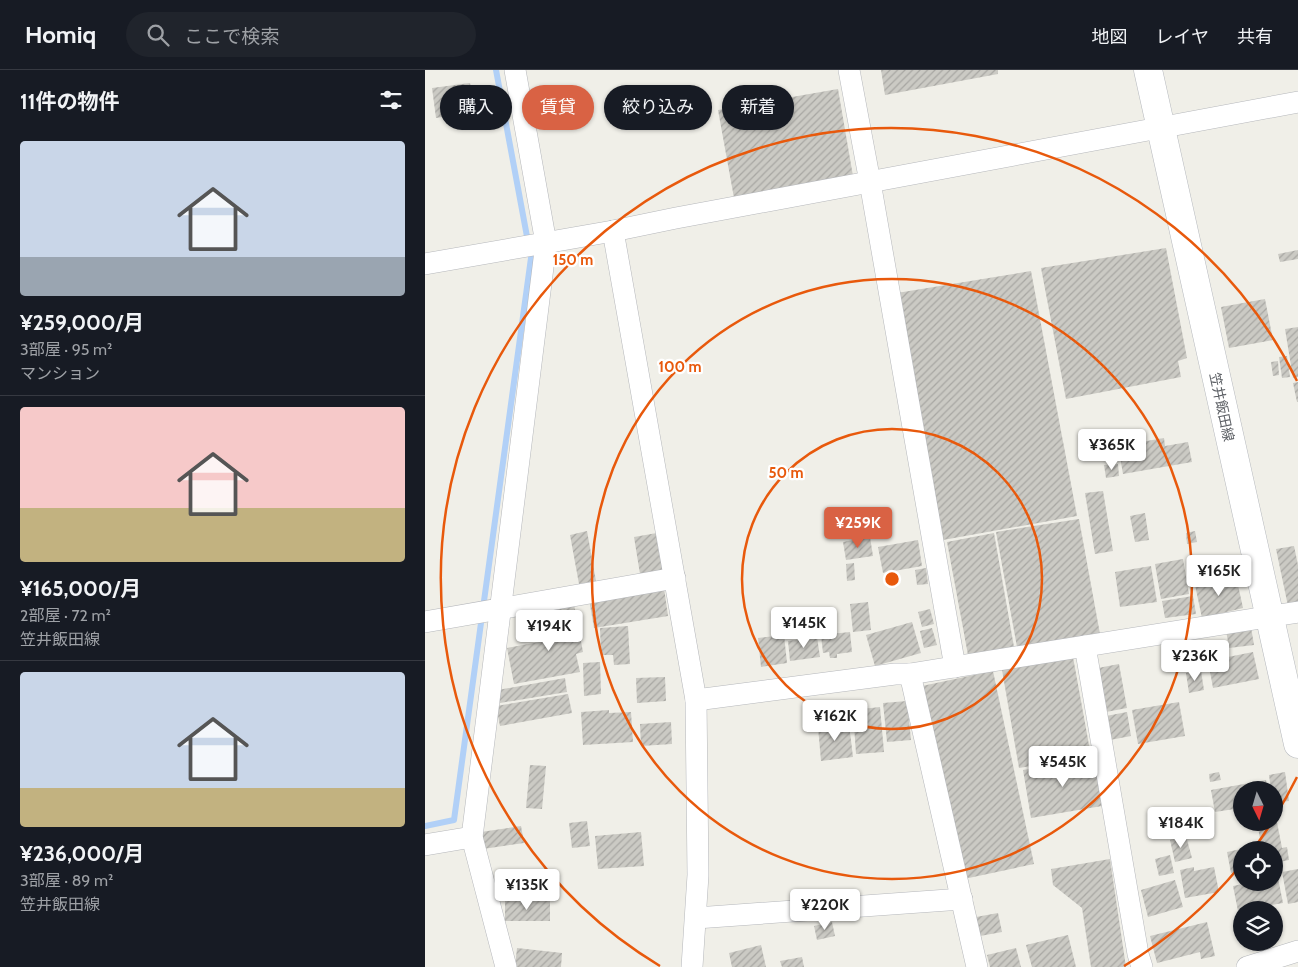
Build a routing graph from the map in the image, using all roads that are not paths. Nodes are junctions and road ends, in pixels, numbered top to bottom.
1 (515, 70) edge
2 (849, 70) edge
3 (1148, 70) edge
4 (1298, 102) edge
5 (1161, 128) junction
6 (870, 182) junction
7 (613, 231) junction
8 (544, 243) junction
9 (425, 264) edge
10 (675, 578) junction
11 (499, 609) junction
12 (1298, 612) edge
13 (1269, 616) junction
14 (425, 622) edge
15 (1085, 646) junction
16 (955, 667) junction
17 (910, 674) junction
18 (696, 700) junction
19 (1298, 744) edge
20 (472, 837) junction
21 (425, 846) edge
22 (963, 899) junction
23 (696, 918) junction
24 (1298, 951) edge
25 (506, 967) edge
26 (692, 967) edge
27 (977, 967) edge
28 (1142, 967) edge
29 (1247, 967) edge

1 - 8 street
2 - 6 street
3 - 5 main road, 笠井飯田線
4 - 5 street
5 - 6 street
5 - 13 main road, 笠井飯田線
6 - 7 street
6 - 16 street
7 - 8 street
7 - 10 street
8 - 9 street
8 - 11 street
10 - 11 street
10 - 18 street
11 - 14 street
11 - 20 street
12 - 13 street
13 - 15 street
13 - 19 main road, 笠井飯田線
15 - 16 street
15 - 28 street
16 - 17 street
17 - 18 street
17 - 22 street
18 - 23 street
20 - 21 street
20 - 25 street
22 - 23 street
22 - 27 street
23 - 26 street
24 - 29 street

